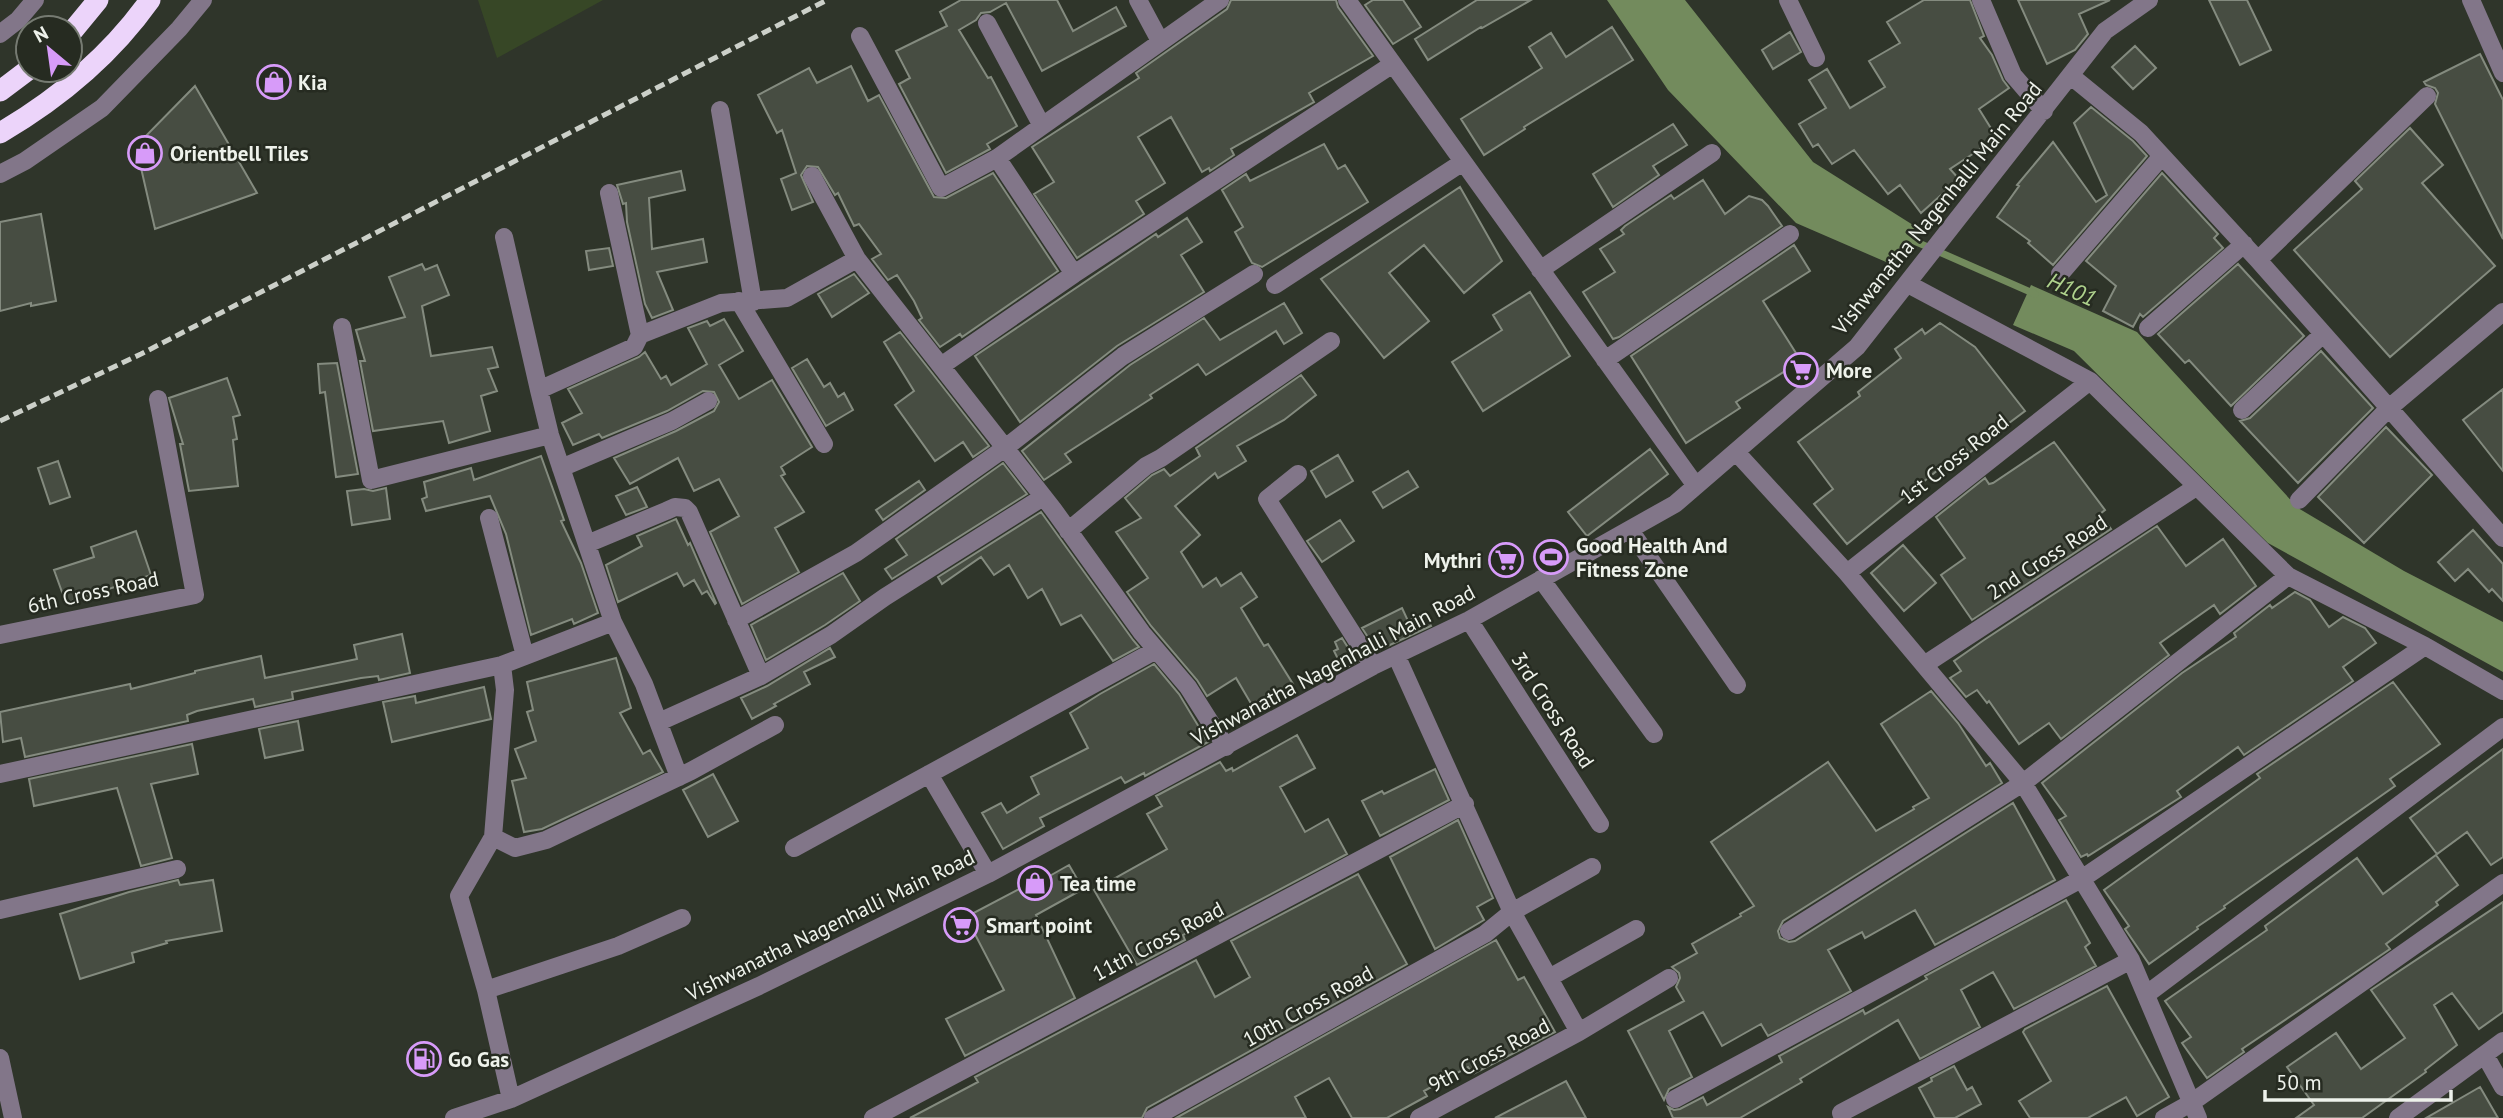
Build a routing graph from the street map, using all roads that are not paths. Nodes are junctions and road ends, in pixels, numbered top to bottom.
1 (35, 0) edge
2 (98, 0) edge
3 (150, 0) edge
4 (203, 0) edge
5 (1138, 0) edge
6 (1220, 0) edge
7 (1347, 0) edge
8 (1788, 0) edge
9 (1981, 0) edge
10 (2471, 0) edge
11 (2141, 2) edge
12 (84, 17) edge
13 (987, 23) dead end
14 (0, 34) edge
15 (860, 36) dead end
16 (1160, 41) junction
17 (1816, 58) dead end
18 (1393, 64) junction
19 (2503, 73) edge
20 (2071, 76) junction
21 (2427, 96) dead end
22 (720, 110) dead end
23 (2044, 111) junction
24 (1042, 126) junction
25 (0, 133) edge
26 (1712, 153) dead end
27 (2162, 156) junction
28 (997, 158) junction
29 (1463, 162) junction
30 (0, 174) edge
31 (812, 176) dead end
32 (609, 193) dead end
33 (1790, 234) dead end
34 (505, 237) dead end
35 (2244, 244) junction
36 (857, 259) junction
37 (2258, 260) junction
38 (1540, 270) junction
39 (1074, 274) junction
40 (1254, 274) dead end
41 (2060, 274) dead end
42 (1908, 284) junction
43 (1275, 285) dead end
44 (746, 301) junction
45 (2503, 312) edge
46 (342, 327) dead end
47 (2148, 328) dead end
48 (2323, 334) junction
49 (640, 335) junction
50 (1331, 341) dead end
51 (1605, 360) junction
52 (941, 366) junction
53 (2090, 380) junction
54 (539, 390) junction
55 (158, 399) dead end
56 (708, 401) dead end
57 (2389, 408) junction
58 (2242, 410) dead end
59 (550, 435) junction
60 (824, 444) dead end
61 (1005, 448) junction
62 (1736, 452) junction
63 (562, 468) junction
64 (1298, 474) dead end
65 (1696, 486) junction
66 (2196, 487) junction
67 (1043, 497) junction
68 (2299, 500) dead end
69 (489, 518) dead end
70 (1630, 530) junction
71 (1068, 531) junction
72 (2503, 538) edge
73 (587, 544) junction
74 (1847, 573) junction
75 (2288, 576) junction
76 (1541, 579) junction
77 (736, 620) junction
78 (1469, 620) junction
79 (613, 622) junction
80 (0, 635) edge
81 (2425, 646) junction
82 (1156, 650) junction
83 (1396, 654) junction
84 (525, 656) junction
85 (1924, 664) junction
86 (502, 665) junction
87 (1373, 666) junction
88 (761, 676) junction
89 (1737, 685) dead end
90 (2503, 691) edge
91 (659, 722) junction
92 (775, 725) dead end
93 (2503, 727) edge
94 (1654, 734) dead end
95 (1226, 747) junction
96 (0, 774) edge
97 (929, 774) junction
98 (679, 777) junction
99 (2023, 783) junction
100 (1465, 804) junction
101 (1600, 824) dead end
102 (493, 837) junction
103 (794, 848) dead end
104 (1592, 867) dead end
105 (177, 869) dead end
106 (988, 874) junction
107 (2083, 878) junction
108 (2503, 883) edge
109 (0, 910) edge
110 (1512, 912) junction
111 (682, 918) dead end
112 (1636, 929) dead end
113 (1789, 931) dead end
114 (2131, 960) junction
115 (1549, 978) junction
116 (1669, 978) dead end
117 (485, 990) junction
118 (2147, 993) junction
119 (1579, 1032) junction
120 (2503, 1041) edge
121 (2485, 1055) junction
122 (0, 1058) edge
123 (2503, 1087) edge
124 (1675, 1099) dead end
125 (511, 1100) junction
126 (2194, 1111) edge
127 (1841, 1113) dead end
128 (461, 1117) edge
129 (13, 1118) edge
130 (873, 1118) edge
131 (1153, 1118) edge
132 (1419, 1118) edge
133 (2164, 1118) edge
134 (2398, 1118) edge

1 - 14 street
2 - 12 highway
3 - 25 highway
4 - 30 street
5 - 16 street
6 - 16 street
7 - 18 street
8 - 17 street
9 - 23 street
10 - 19 street
11 - 20 street, Vishwanatha Nagenhalli Main Road
13 - 24 street
15 - 28 street
16 - 24 street
18 - 29 street
18 - 39 street
20 - 23 street, Vishwanatha Nagenhalli Main Road
20 - 27 street
21 - 37 street
22 - 44 street
23 - 42 street, Vishwanatha Nagenhalli Main Road
24 - 28 street
26 - 38 street
27 - 35 street
27 - 41 street
28 - 39 street
29 - 38 street
29 - 43 street
31 - 36 street
32 - 49 street
33 - 51 street
34 - 54 street
35 - 37 street
35 - 47 street
36 - 44 street
36 - 52 street
37 - 48 street
38 - 51 street
39 - 52 street
40 - 61 street
42 - 53 street
42 - 62 street, Vishwanatha Nagenhalli Main Road
44 - 49 street
44 - 60 street
45 - 57 street
46 - 59 street
48 - 57 street
48 - 58 street
49 - 54 street
50 - 71 street
51 - 65 street
52 - 61 street
53 - 66 street
53 - 74 street, 1st Cross Road
54 - 59 street
55 - 80 street, 6th Cross Road
56 - 63 street
57 - 68 street
57 - 72 street
59 - 63 street
61 - 67 street
61 - 77 street
62 - 65 street, Vishwanatha Nagenhalli Main Road
62 - 74 street
63 - 73 street
64 - 87 street
65 - 70 street, Vishwanatha Nagenhalli Main Road
66 - 75 street
66 - 85 street, 2nd Cross Road
67 - 71 street
67 - 88 street
69 - 84 street
70 - 76 street, Vishwanatha Nagenhalli Main Road
70 - 89 street
71 - 82 street
73 - 77 street
73 - 79 street
74 - 85 street
75 - 81 street
75 - 99 street
76 - 78 street, Vishwanatha Nagenhalli Main Road
76 - 94 street
77 - 88 street
78 - 83 street, Vishwanatha Nagenhalli Main Road
78 - 101 street, 3rd Cross Road
79 - 84 street
79 - 91 street
81 - 90 street
81 - 107 street
82 - 95 street
82 - 97 street
83 - 87 street, Vishwanatha Nagenhalli Main Road
83 - 100 street
84 - 86 street
85 - 99 street
86 - 96 street
86 - 102 street
87 - 95 street, Vishwanatha Nagenhalli Main Road
88 - 91 street
91 - 98 street
92 - 98 street
93 - 118 street
95 - 106 street, Vishwanatha Nagenhalli Main Road
97 - 103 street
97 - 106 street
98 - 102 street
99 - 107 street
99 - 113 street
100 - 110 street
100 - 130 street, 11th Cross Road
102 - 117 street
104 - 110 street, 10th Cross Road
105 - 109 street
106 - 125 street, Vishwanatha Nagenhalli Main Road
107 - 114 street
107 - 124 street
108 - 126 street
110 - 115 street
110 - 131 street, 10th Cross Road
111 - 117 street
112 - 115 street
114 - 118 street
114 - 127 street
115 - 119 street
116 - 119 street, 9th Cross Road
117 - 125 street
118 - 126 street
119 - 132 street, 9th Cross Road
120 - 121 street
121 - 123 street
121 - 134 street
122 - 129 street
125 - 128 street, Vishwanatha Nagenhalli Main Road
126 - 133 street

